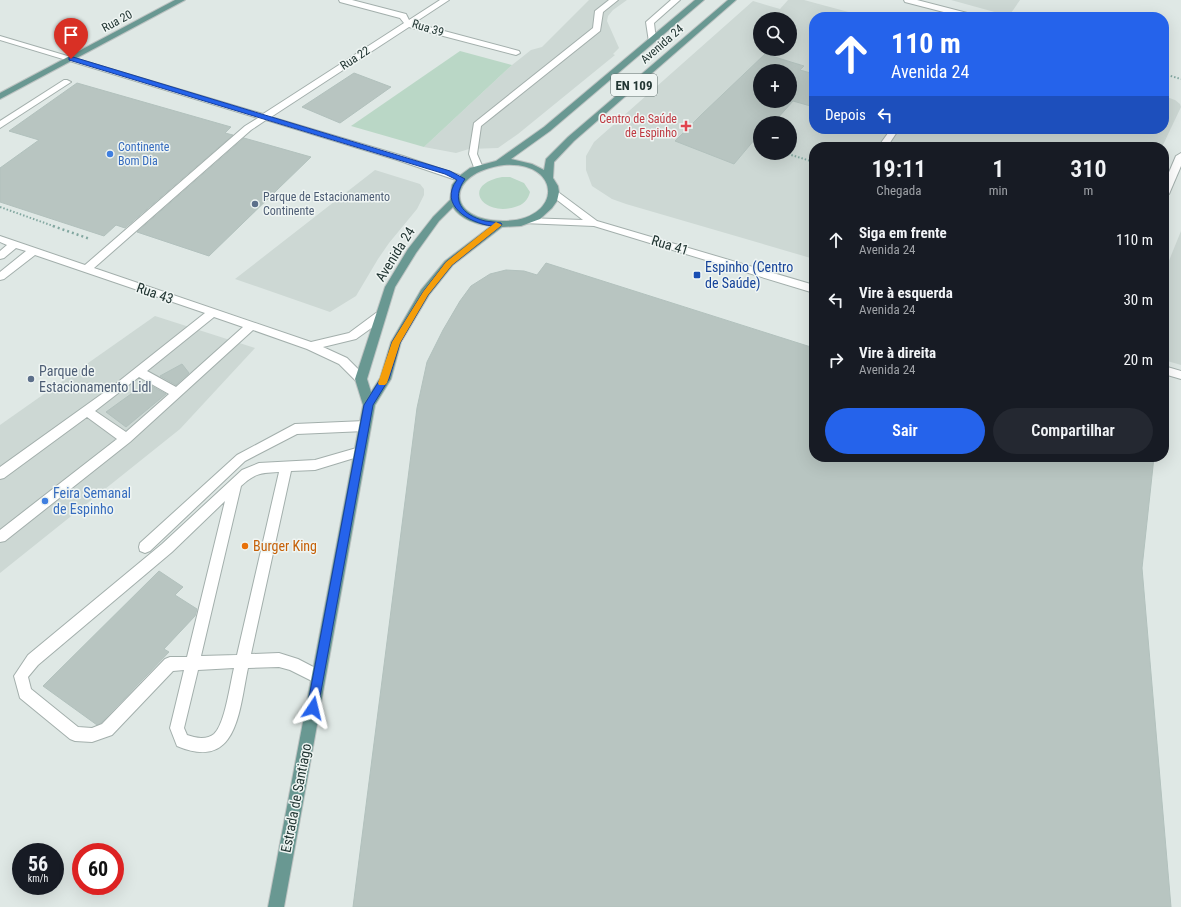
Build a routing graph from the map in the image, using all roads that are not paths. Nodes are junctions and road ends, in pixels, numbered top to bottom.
1 (181, 0) edge
2 (343, 0) edge
3 (445, 0) edge
4 (614, 0) edge
5 (676, 0) edge
6 (700, 0) edge
7 (732, 0) edge
8 (908, 0) edge
9 (953, 12) edge
10 (408, 24) junction
11 (0, 38) edge
12 (652, 40) junction
13 (516, 53) dead end
14 (71, 59) junction
15 (67, 82) dead end
16 (0, 96) edge
17 (265, 117) junction
18 (0, 125) edge
19 (1181, 156) edge
20 (499, 163) junction
21 (478, 168) junction
22 (549, 178) junction
23 (462, 179) junction
24 (1169, 183) edge
25 (555, 194) junction
26 (454, 200) junction
27 (526, 221) junction
28 (594, 223) junction
29 (499, 225) junction
30 (0, 239) edge
31 (14, 244) junction
32 (33, 251) junction
33 (0, 256) edge
34 (86, 270) junction
35 (0, 277) edge
36 (809, 288) edge
37 (212, 312) junction
38 (380, 316) junction
39 (251, 326) junction
40 (311, 346) junction
41 (1169, 371) edge
42 (139, 372) junction
43 (1181, 375) edge
44 (361, 379) junction
45 (177, 393) junction
46 (369, 405) junction
47 (87, 411) junction
48 (365, 426) junction
49 (126, 439) junction
50 (360, 452) junction
51 (286, 467) junction
52 (0, 474) edge
53 (236, 483) junction
54 (0, 536) edge
55 (145, 547) dead end
56 (242, 662) junction
57 (193, 664) junction
58 (318, 677) junction
59 (276, 907) edge

1 - 14 main road, Rua 20
2 - 10 street, Rua 39
3 - 10 street, Rua 22
4 - 21 street
5 - 12 street
6 - 12 main road, Avenida 24 / EN 109
7 - 22 main road, Avenida 24 / EN 109
8 - 9 street
10 - 13 street, Rua 39
10 - 17 street, Rua 22
11 - 14 street
12 - 20 main road, Avenida 24 / EN 109
14 - 16 main road, Rua 20
14 - 17 street
15 - 18 street
17 - 23 street
17 - 34 street, Rua 22
19 - 24 street
20 - 21 main road, Avenida 24 / EN 109
20 - 22 main road, Avenida 24 / EN 109
21 - 23 main road, Avenida 24 / EN 109
22 - 25 main road, Avenida 24 / EN 109
23 - 26 main road, Avenida 24
25 - 27 main road
25 - 28 street, Rua 41
26 - 29 main road
26 - 38 main road, Avenida 24
27 - 28 street, Rua 41
27 - 29 main road
28 - 36 street, Rua 41
29 - 46 main road, Estrada de Santiago
30 - 31 street, Rua 43
31 - 32 street, Rua 43
31 - 33 street
32 - 34 street, Rua 43
32 - 35 street
34 - 37 street, Rua 43
37 - 39 street, Rua 43
37 - 42 street
38 - 40 street
38 - 44 main road, Avenida 24
39 - 40 street, Rua 43
39 - 45 street
40 - 44 street, Rua 43
41 - 43 street
42 - 45 street
42 - 47 street
44 - 46 main road, Estrada de Santiago
45 - 49 street
46 - 48 main road, Estrada de Santiago
47 - 49 street
47 - 52 street
48 - 50 main road, Estrada de Santiago
48 - 55 street
49 - 54 street
50 - 51 street
50 - 58 main road, Estrada de Santiago
51 - 53 street
51 - 56 street
53 - 57 street
53 - 57 street
56 - 57 street
56 - 57 street
56 - 58 street
58 - 59 main road, Estrada de Santiago

